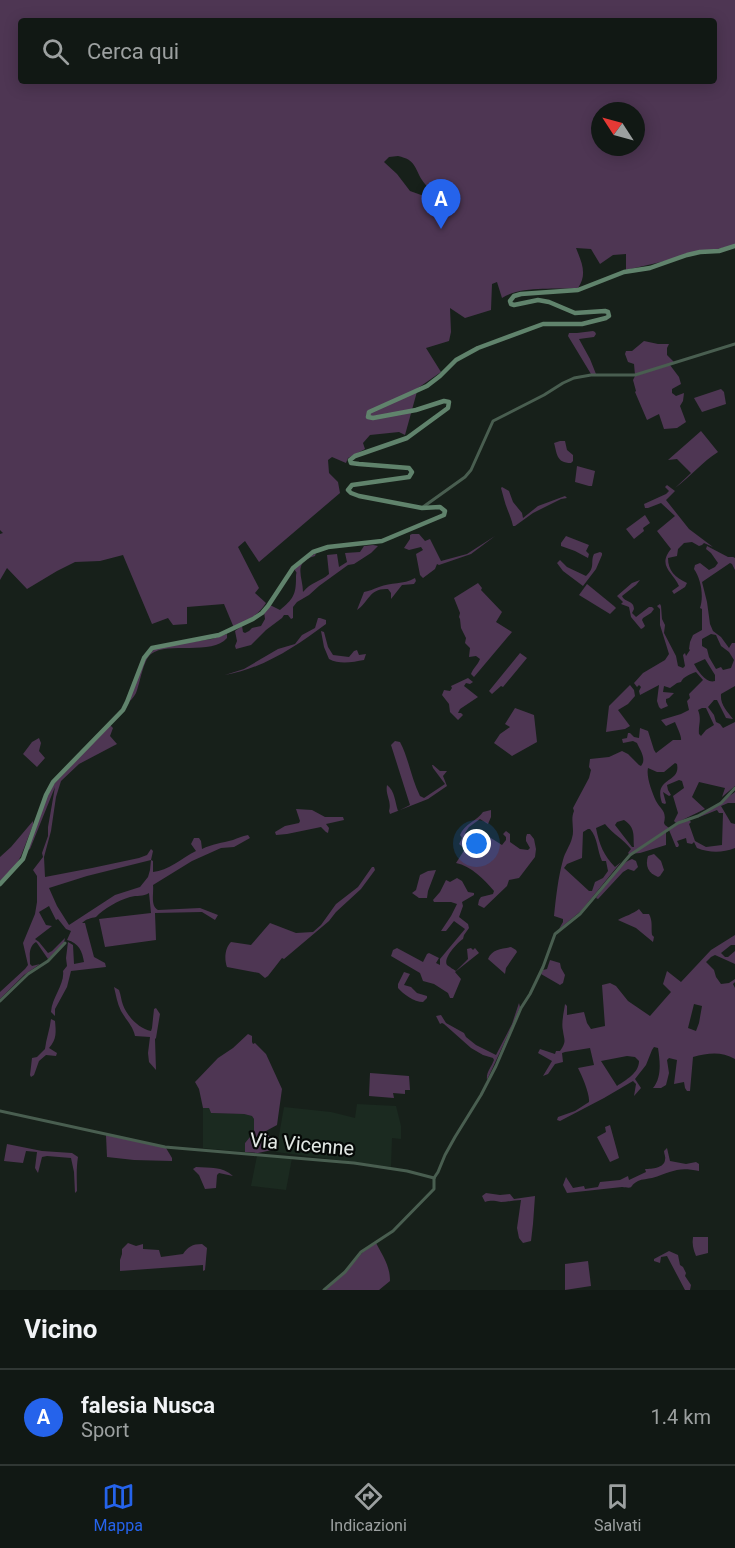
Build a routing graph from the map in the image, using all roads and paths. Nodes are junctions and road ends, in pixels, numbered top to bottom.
1 (735, 246) edge
2 (735, 344) edge
3 (422, 508) junction
4 (735, 788) edge
5 (0, 884) edge
6 (65, 943) dead end
7 (0, 1001) edge
8 (0, 1112) edge
9 (434, 1178) junction
10 (324, 1290) edge

1 - 3 main road
2 - 3 street
3 - 5 main road
4 - 9 street
6 - 7 street
8 - 9 street, Via Vicenne
9 - 10 street

